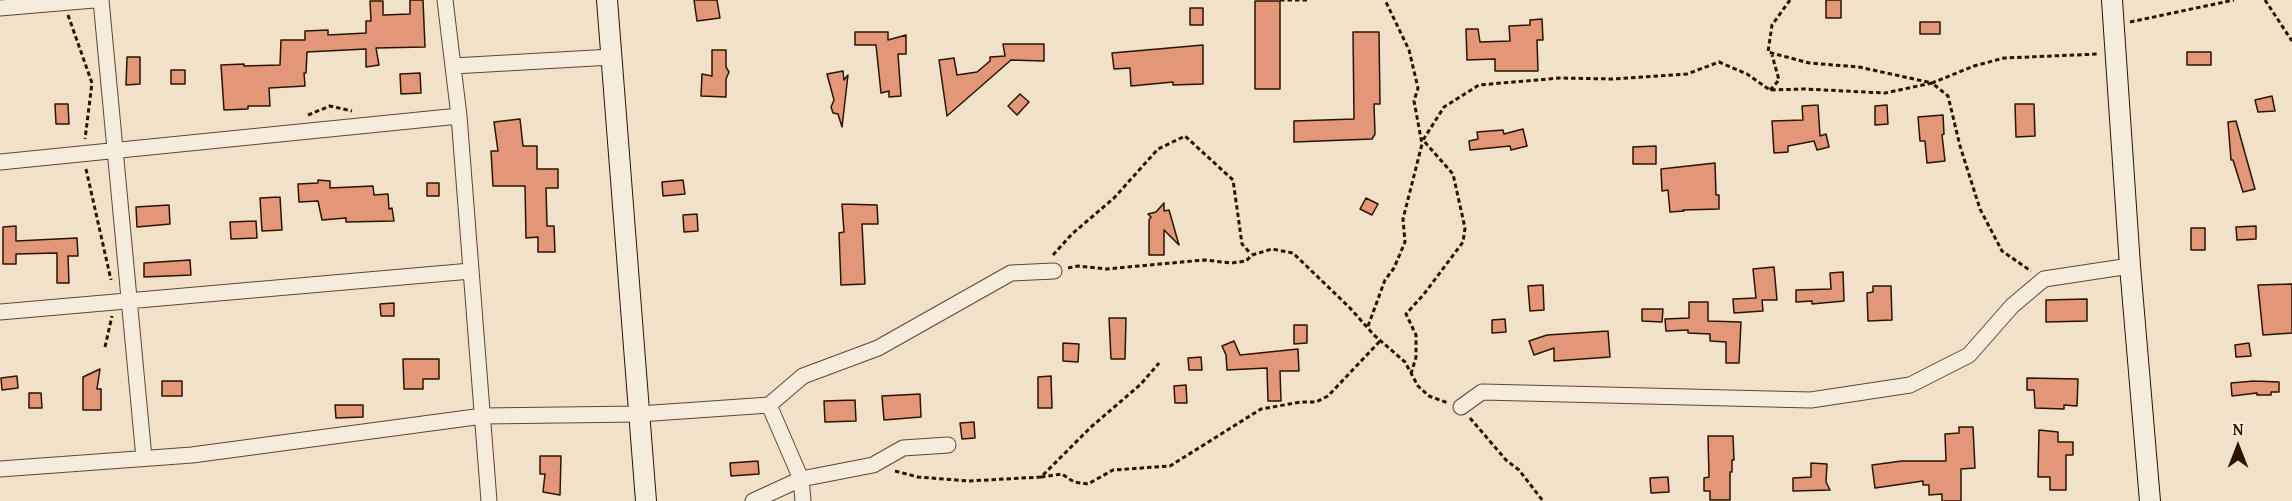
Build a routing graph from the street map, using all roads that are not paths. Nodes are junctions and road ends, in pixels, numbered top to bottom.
1 (94, 0) edge
2 (101, 0) edge
3 (445, 0) edge
4 (607, 0) edge
5 (2112, 0) edge
6 (0, 8) edge
7 (612, 57) junction
8 (453, 66) junction
9 (459, 116) junction
10 (116, 151) junction
11 (0, 162) edge
12 (2130, 266) junction
13 (471, 271) junction
14 (1047, 271) road end
15 (123, 301) junction
16 (0, 312) edge
17 (769, 405) junction
18 (1461, 407) road end
19 (639, 414) junction
20 (483, 416) junction
21 (948, 445) dead end
22 (144, 458) junction
23 (0, 469) edge
24 (801, 479) junction
25 (489, 501) edge
26 (646, 501) edge
27 (753, 501) edge
28 (803, 501) edge
29 (2150, 501) edge

1 - 6 street
2 - 10 street
3 - 8 street
4 - 7 street
5 - 12 street
7 - 8 street
7 - 19 street
8 - 9 street
9 - 10 street
9 - 13 street
10 - 11 street
10 - 15 street
12 - 18 street
12 - 29 street
13 - 15 street
13 - 20 street
14 - 17 street
15 - 16 street
15 - 22 street
17 - 19 street
17 - 24 street
19 - 20 street
19 - 26 street
20 - 22 street
20 - 25 street
21 - 24 street
22 - 23 street
24 - 27 street
24 - 28 street

